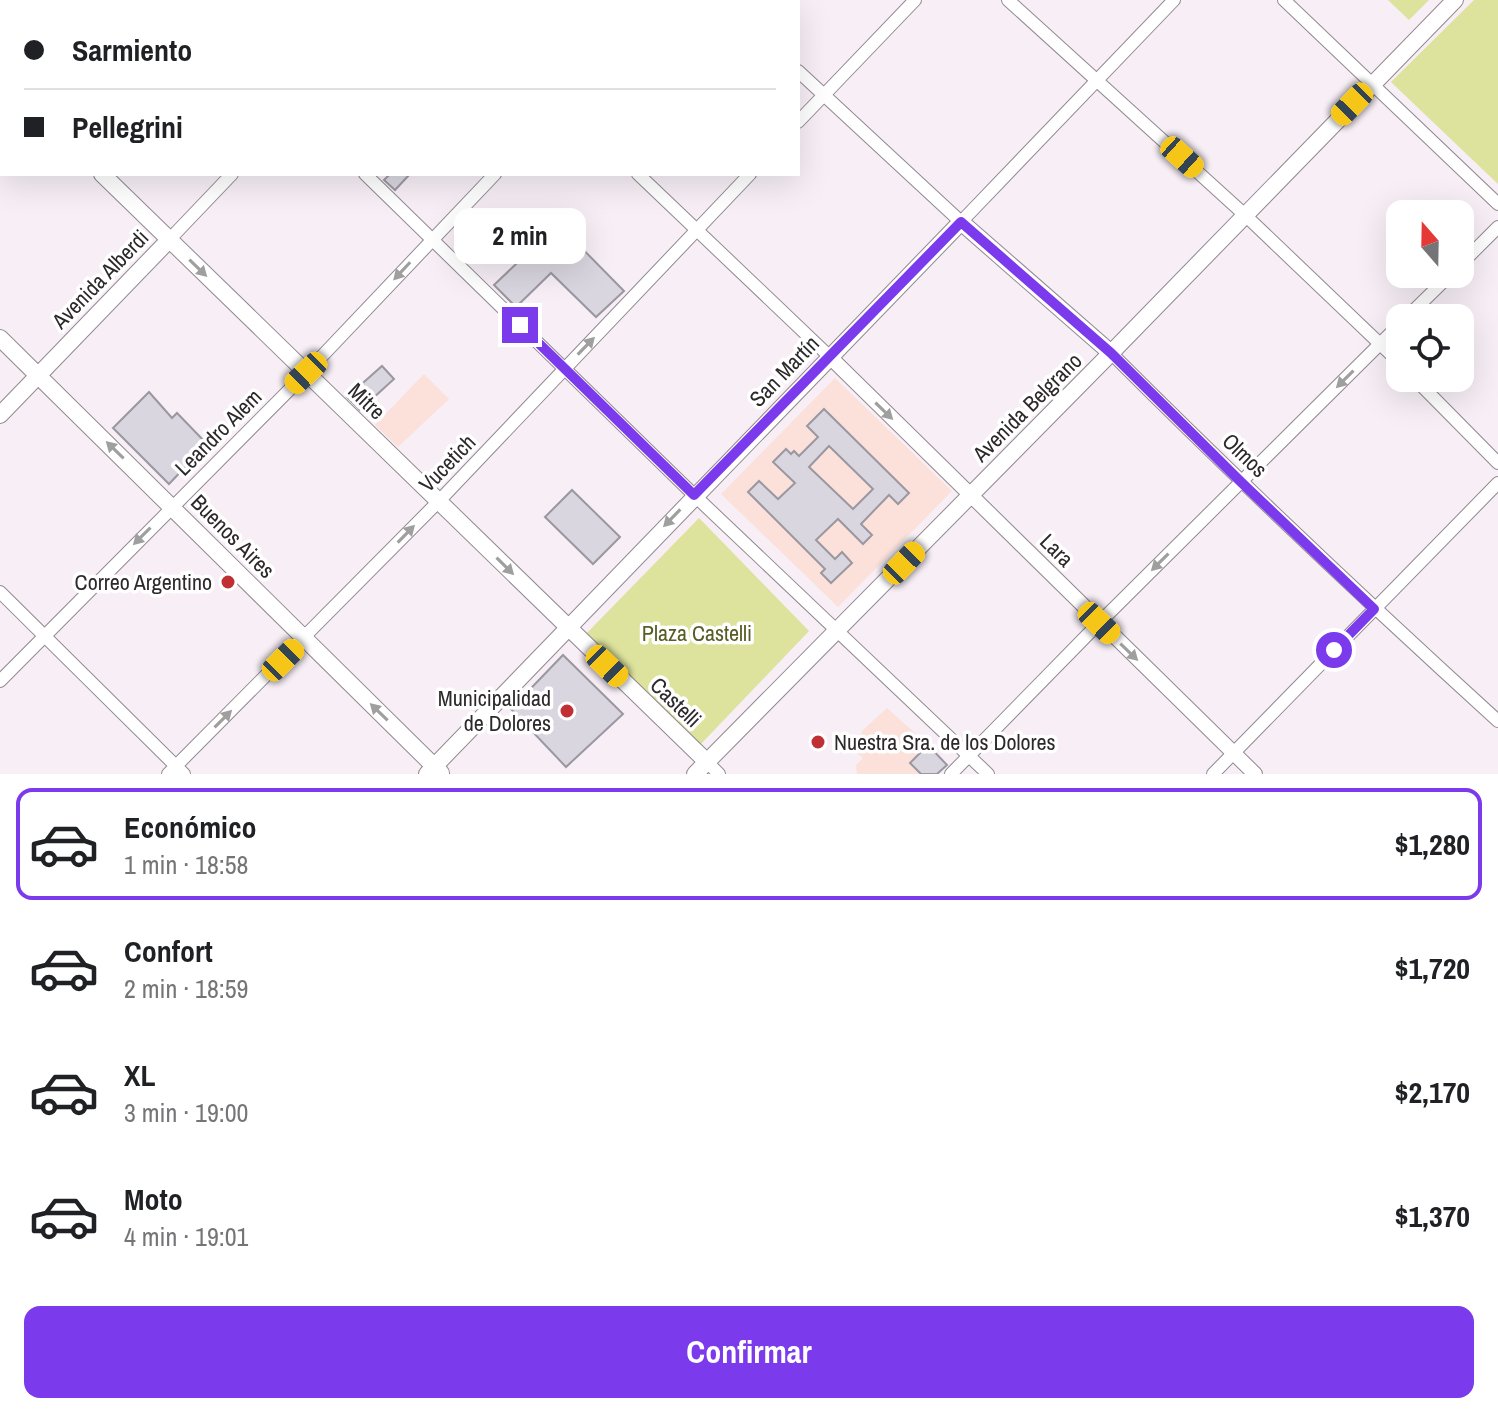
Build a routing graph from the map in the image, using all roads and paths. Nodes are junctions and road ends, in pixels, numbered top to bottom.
1 (915, 0) edge
2 (1008, 0) edge
3 (1174, 0) edge
4 (1284, 0) edge
5 (1455, 0) edge
6 (800, 73) edge
7 (1099, 80) junction
8 (1373, 82) junction
9 (824, 94) junction
10 (800, 120) edge
11 (104, 176) edge
12 (230, 176) edge
13 (367, 176) edge
14 (493, 176) edge
15 (640, 176) edge
16 (748, 176) edge
17 (1498, 204) edge
18 (1245, 215) junction
19 (961, 222) junction
20 (1498, 227) edge
21 (698, 230) junction
22 (432, 239) junction
23 (169, 240) junction
24 (1474, 251) edge
25 (1437, 288) edge
26 (1420, 304) edge
27 (0, 338) edge
28 (1386, 339) edge
29 (1381, 344) junction
30 (1386, 349) edge
31 (1111, 353) junction
32 (829, 356) junction
33 (564, 368) junction
34 (306, 373) junction
35 (39, 375) junction
36 (1428, 392) edge
37 (0, 415) edge
38 (1498, 463) edge
39 (1241, 482) junction
40 (1498, 483) edge
41 (694, 495) junction
42 (970, 495) junction
43 (439, 501) junction
44 (172, 505) junction
45 (0, 592) edge
46 (1374, 609) junction
47 (1099, 623) junction
48 (567, 628) junction
49 (837, 631) junction
50 (45, 634) junction
51 (304, 639) junction
52 (0, 681) edge
53 (1498, 721) edge
54 (1233, 753) junction
55 (969, 756) junction
56 (707, 770) edge
57 (176, 771) edge
58 (435, 772) edge
59 (951, 774) edge
60 (988, 774) edge
61 (1213, 774) edge
62 (1255, 774) edge

1 - 9 street
2 - 7 street
3 - 7 street, San Martín
4 - 8 street
5 - 8 main road, Avenida Belgrano
6 - 9 street
7 - 18 street
7 - 19 street, San Martín
8 - 17 street
8 - 18 main road, Avenida Belgrano
9 - 10 street
9 - 19 street
11 - 23 main road, Mitre
12 - 23 street, Avenida Alberdi
13 - 22 street
14 - 22 street, Leandro Alem
15 - 21 street
16 - 21 street, Vucetich
18 - 29 street
18 - 31 main road, Avenida Belgrano
19 - 31 main road, Olmos
19 - 32 main road, San Martín
20 - 24 street
21 - 32 street
33 -> 21 street, Vucetich
22 - 33 street
22 -> 34 street, Leandro Alem
23 -> 34 main road, Mitre
23 - 35 main road, Avenida Alberdi
25 - 26 street
27 - 35 main road, Buenos Aires
28 - 29 street
29 - 30 street
29 -> 39 street
31 - 39 street, Olmos
31 - 42 main road, Avenida Belgrano
32 - 41 main road, San Martín
32 -> 42 street, Lara
33 - 41 street
33 - 43 street, Vucetich
34 - 43 main road, Mitre
34 - 44 street, Leandro Alem
35 - 37 main road, Avenida Alberdi
44 -> 35 main road, Buenos Aires
36 - 38 street
39 - 46 street, Olmos
39 -> 47 street
40 - 46 street
41 -> 48 main road, San Martín
41 - 49 street
42 - 47 street, Lara
42 - 49 main road, Avenida Belgrano
43 -> 48 main road, Mitre
51 -> 43 street, Vucetich
44 -> 50 street, Leandro Alem
44 - 51 main road, Buenos Aires
45 - 50 street
46 - 53 street, Olmos
46 - 54 street
47 -> 54 street, Lara
47 - 55 street
48 - 56 main road, Castelli
48 - 58 main road, San Martín
49 - 55 street
49 - 56 main road, Avenida Belgrano
50 - 52 street, Leandro Alem
50 - 57 street
57 -> 51 street, Vucetich
58 -> 51 main road, Buenos Aires
54 - 61 street
54 - 62 street, Lara
55 - 59 street
55 - 60 street

